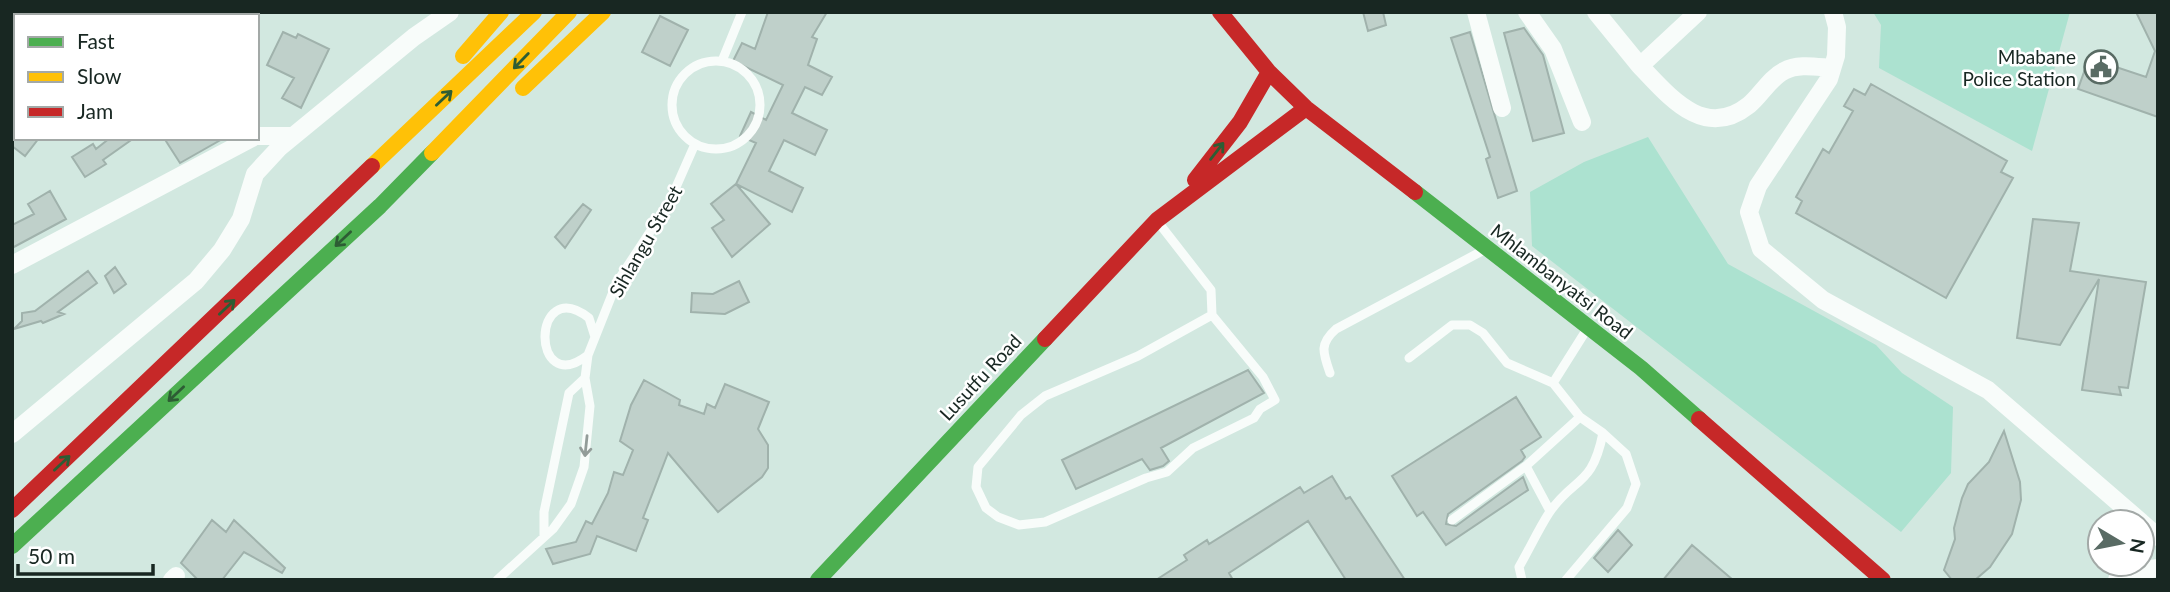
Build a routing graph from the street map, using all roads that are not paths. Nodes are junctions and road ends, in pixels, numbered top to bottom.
1 (450, 12) edge
2 (500, 12) edge
3 (534, 12) edge
4 (569, 12) edge
5 (603, 12) edge
6 (742, 12) edge
7 (1220, 12) edge
8 (1476, 12) edge
9 (1527, 12) edge
10 (1596, 12) edge
11 (1698, 12) edge
12 (1833, 12) edge
13 (722, 61) junction
14 (1640, 66) junction
15 (1832, 68) junction
16 (1269, 72) junction
17 (1306, 108) junction
18 (1502, 108) dead end
19 (1581, 122) dead end
20 (259, 136) edge
21 (292, 136) junction
22 (248, 140) edge
23 (695, 144) junction
24 (342, 193) junction
25 (380, 205) junction
26 (1175, 205) junction
27 (1157, 220) junction
28 (1486, 249) junction
29 (12, 265) edge
30 (1212, 315) junction
31 (1587, 329) junction
32 (595, 342) junction
33 (588, 355) junction
34 (1409, 358) dead end
35 (1330, 373) dead end
36 (585, 378) junction
37 (1553, 383) junction
38 (1580, 417) junction
39 (1603, 433) junction
40 (12, 435) edge
41 (1526, 466) junction
42 (2124, 508) edge
43 (12, 510) edge
44 (1550, 511) junction
45 (1452, 520) dead end
46 (544, 537) junction
47 (12, 546) edge
48 (2158, 568) edge
49 (497, 580) edge
50 (818, 580) edge
51 (1522, 580) edge
52 (1566, 580) edge
53 (1883, 580) edge
54 (2117, 580) edge

1 - 21 street
2 - 24 main road
24 -> 3 main road
4 -> 25 main road
5 - 25 main road
6 - 13 lane
7 - 16 main road, Mhlambanyatsi Road
8 - 18 street
9 - 19 street
10 - 14 street
11 - 14 street
12 - 15 street
13 - 23 lane
13 - 23 lane
14 - 15 street
15 - 42 street
16 - 17 main road, Mhlambanyatsi Road
26 -> 16 main road, Lusutfu Road
17 - 26 main road, Lusutfu Road
17 - 28 main road, Mhlambanyatsi Road
20 - 21 street
21 - 40 street
22 - 29 street
23 - 32 lane, Sihlangu Street
43 -> 24 main road
25 -> 47 main road
26 - 27 main road, Lusutfu Road
27 - 30 lane
27 - 50 main road, Lusutfu Road
28 - 31 main road, Mhlambanyatsi Road
28 - 35 lane
30 - 30 lane
31 - 37 lane
31 - 53 main road, Mhlambanyatsi Road
32 - 33 lane, Sihlangu Street
32 - 33 lane
33 - 36 lane, Sihlangu Street
34 - 37 lane
36 - 46 lane, Sihlangu Street
36 -> 46 lane, Sihlangu Street
37 - 38 lane
38 - 39 lane
38 - 41 lane
39 - 44 lane
39 - 52 lane
41 - 44 lane
41 - 45 lane
44 - 51 lane
46 - 49 lane, Sihlangu Street
48 - 54 street

